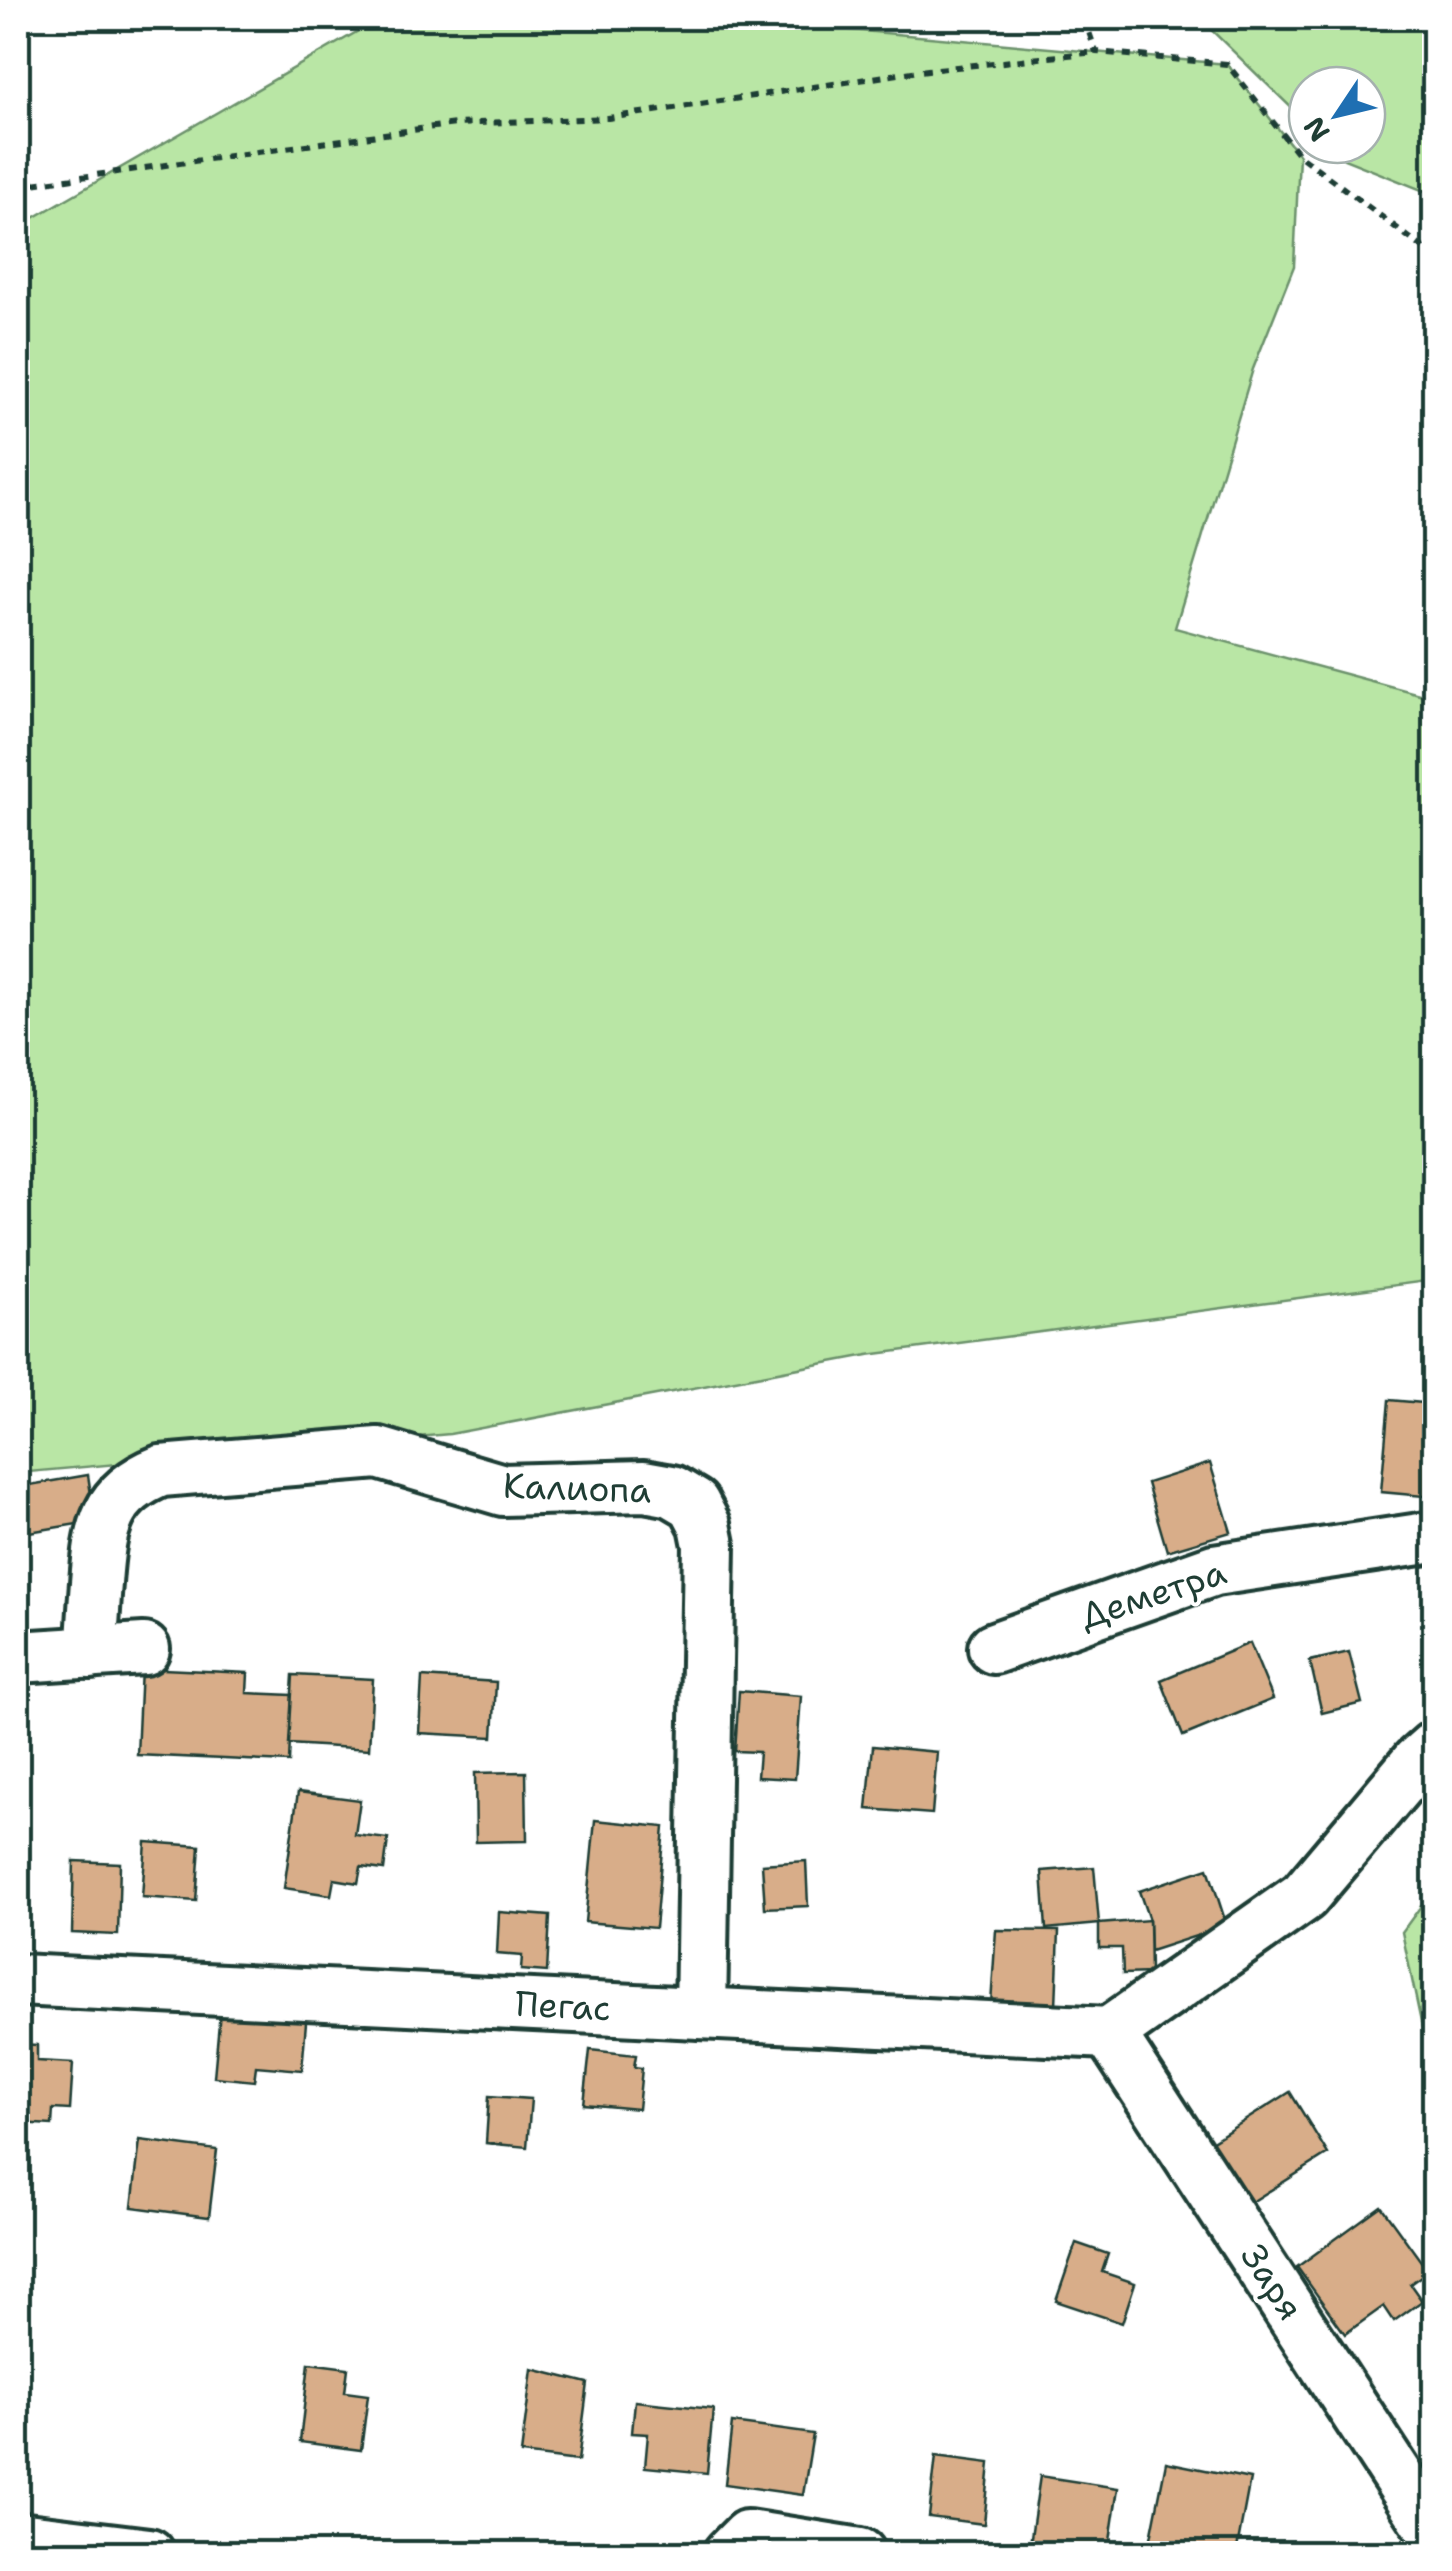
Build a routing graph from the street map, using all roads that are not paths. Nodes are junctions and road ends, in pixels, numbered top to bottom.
1 (1434, 1537) edge
2 (994, 1648) dead end
3 (144, 1649) dead end
4 (91, 1653) junction
5 (18, 1657) edge
6 (1434, 1747) edge
7 (18, 1980) edge
8 (701, 2013) junction
9 (1109, 2033) junction
10 (1434, 2532) edge
11 (18, 2538) edge
12 (149, 2554) edge
13 (730, 2554) edge
14 (860, 2554) edge

1 - 2 street, Деметра
3 - 4 street
4 - 5 street
4 - 8 street, Калиопа
6 - 9 street
7 - 8 street, Пегас
8 - 9 street, Пегас
9 - 10 street, Заря
11 - 12 street
13 - 14 street

